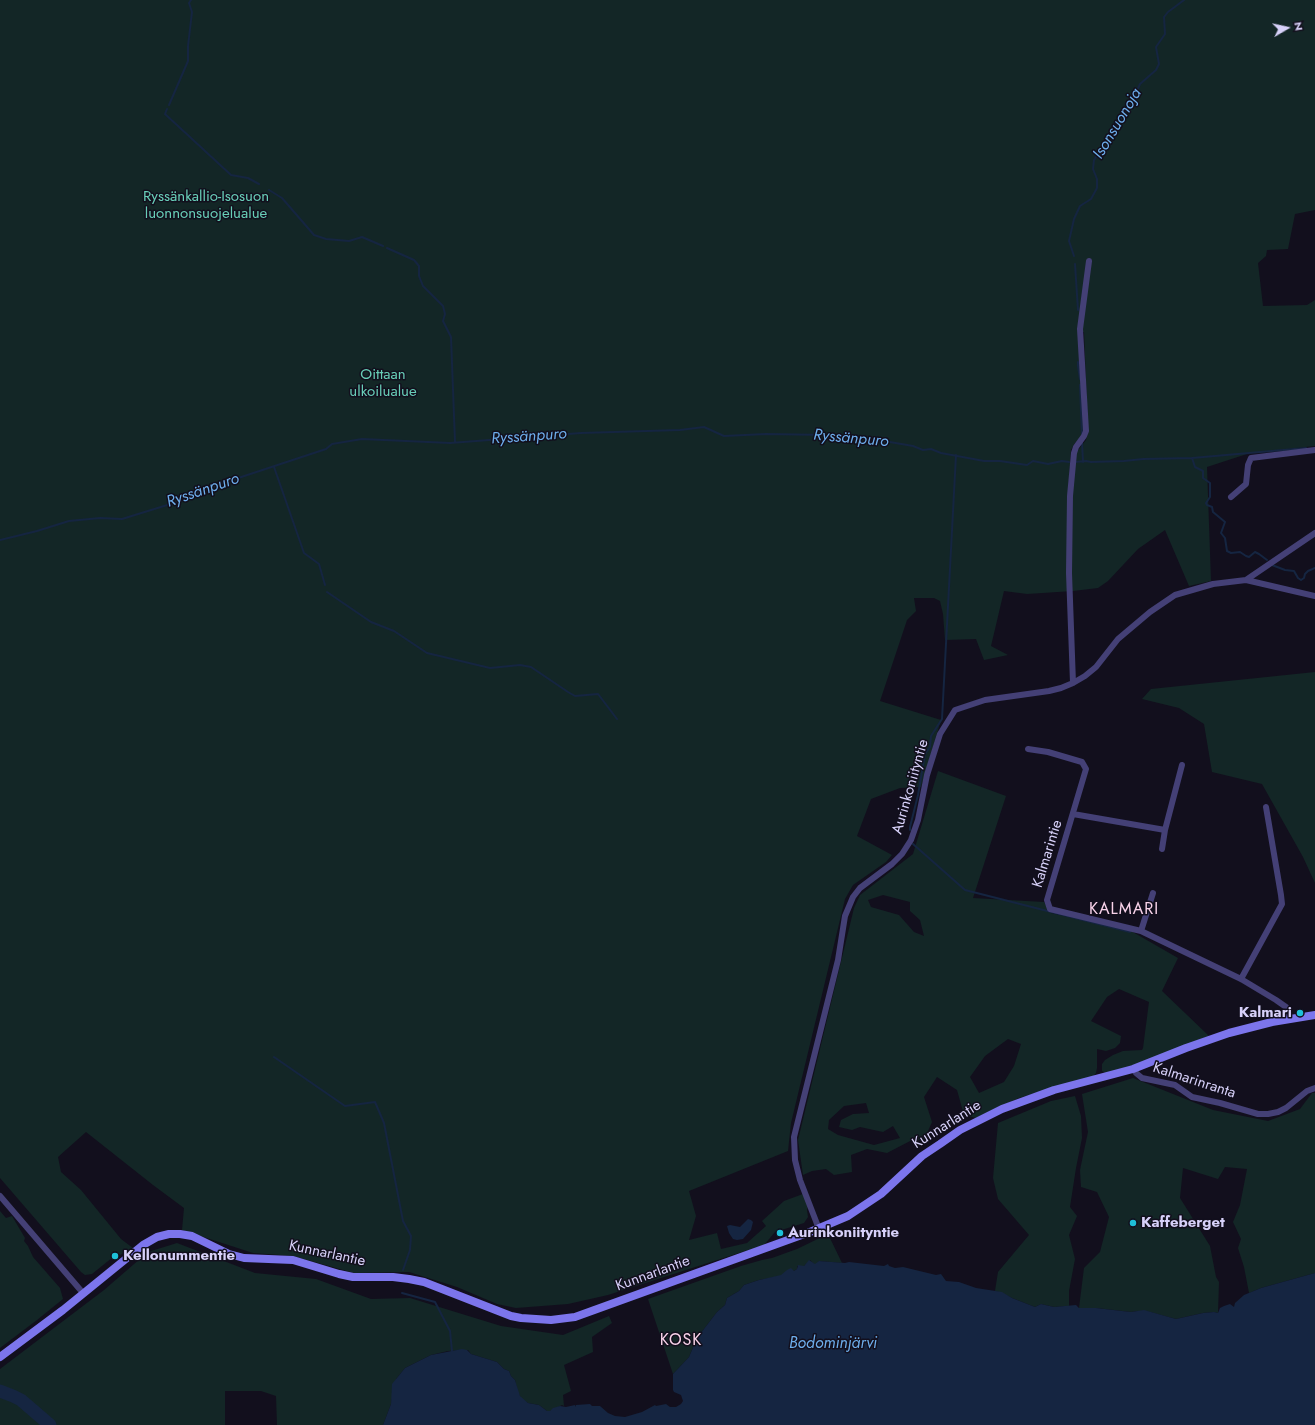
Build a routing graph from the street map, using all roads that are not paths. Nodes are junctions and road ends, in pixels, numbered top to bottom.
1 (1089, 261) dead end
2 (1315, 450) edge
3 (1231, 497) dead end
4 (1315, 532) edge
5 (1246, 580) junction
6 (1315, 596) edge
7 (1073, 683) junction
8 (1028, 749) dead end
9 (1182, 765) dead end
10 (1266, 807) dead end
11 (1073, 814) junction
12 (1165, 830) junction
13 (1162, 849) dead end
14 (1153, 893) dead end
15 (1141, 931) junction
16 (1240, 979) junction
17 (1315, 1016) edge
18 (1291, 1019) junction
19 (1133, 1069) junction
20 (1315, 1088) edge
21 (0, 1196) edge
22 (819, 1229) junction
23 (83, 1293) junction
24 (0, 1358) edge

1 - 7 street
2 - 3 street
4 - 5 street, Aurinkoniityntie
5 - 6 street
5 - 7 street, Aurinkoniityntie
7 - 22 street, Aurinkoniityntie
8 - 11 street, Kalmarintie
9 - 12 street
10 - 16 street
11 - 12 street
11 - 15 street, Kalmarintie
12 - 13 street
14 - 15 street
15 - 16 street, Kalmarintie
16 - 18 street, Kalmarintie
17 - 18 main road, Kunnarlantie
18 - 19 main road, Kunnarlantie
19 - 20 street, Kalmarinranta
19 - 22 main road, Kunnarlantie
21 - 23 street
22 - 23 main road, Kunnarlantie
23 - 24 main road, Kunnarlantie

